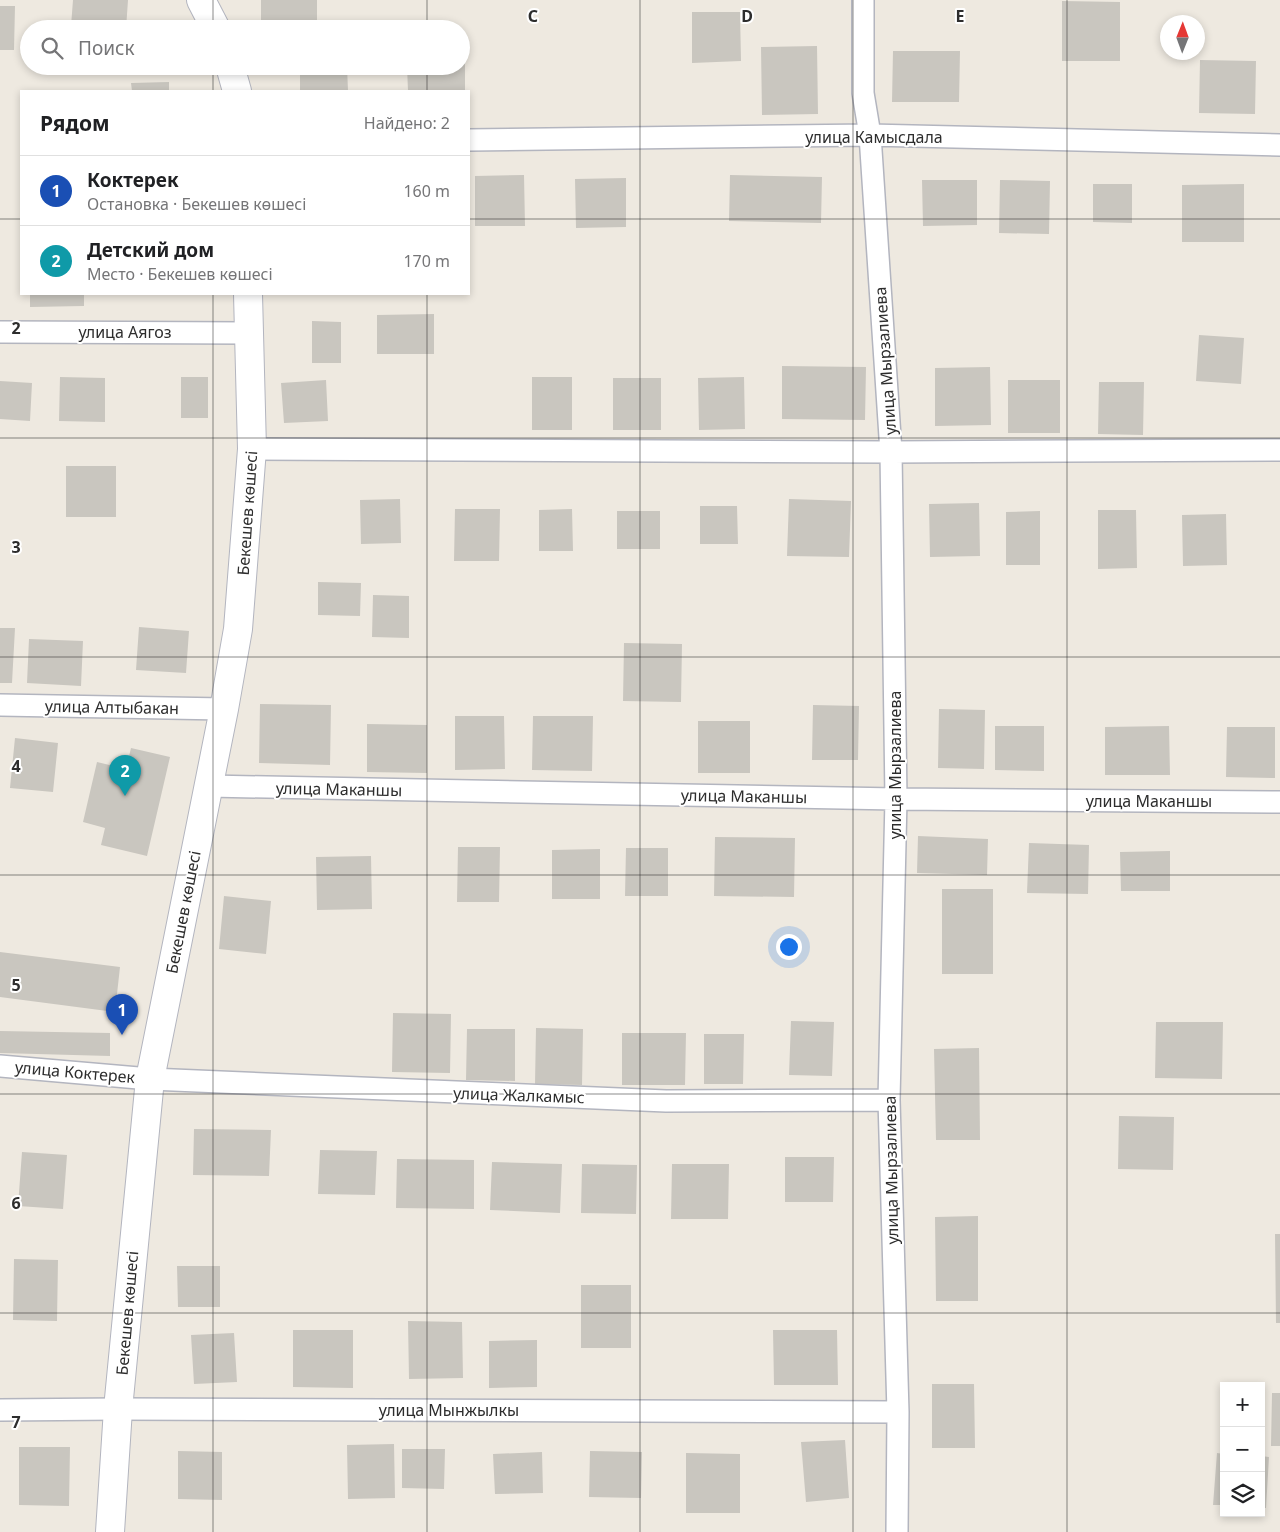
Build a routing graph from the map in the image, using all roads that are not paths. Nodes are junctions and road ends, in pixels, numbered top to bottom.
1 (202, 0) edge
2 (863, 0) edge
3 (212, 20) edge
4 (233, 75) edge
5 (237, 90) edge
6 (870, 135) junction
7 (470, 140) edge
8 (1280, 145) edge
9 (248, 295) edge
10 (0, 332) edge
11 (249, 333) junction
12 (252, 449) junction
13 (1280, 450) edge
14 (891, 452) junction
15 (0, 705) edge
16 (224, 709) junction
17 (209, 786) junction
18 (896, 799) junction
19 (1280, 802) edge
20 (0, 1066) edge
21 (150, 1079) junction
22 (889, 1100) junction
23 (118, 1409) junction
24 (0, 1410) edge
25 (898, 1412) junction
26 (110, 1532) edge
27 (897, 1532) edge

1 - 3 main road
2 - 6 street, улица Мырзалиева
4 - 5 main road
6 - 7 street, улица Камысдала
6 - 8 street, улица Камысдала
6 - 14 street, улица Мырзалиева
9 - 11 main road, Бекешев көшесі
10 - 11 street, улица Аягоз
11 - 12 main road, Бекешев көшесі
12 - 14 street
12 - 16 main road, Бекешев көшесі
13 - 14 street
14 - 18 street, улица Мырзалиева
15 - 16 street, улица Алтыбакан
16 - 17 main road, Бекешев көшесі
17 - 18 street, улица Маканшы
17 - 21 main road, Бекешев көшесі
18 - 19 street, улица Маканшы
18 - 22 street, улица Мырзалиева
20 - 21 street, улица Коктерек
21 - 22 street, улица Жалкамыс
21 - 23 main road, Бекешев көшесі
22 - 25 street, улица Мырзалиева
23 - 24 street, улица Мынжылкы
23 - 25 street, улица Мынжылкы
23 - 26 main road, Бекешев көшесі
25 - 27 street, улица Мырзалиева

